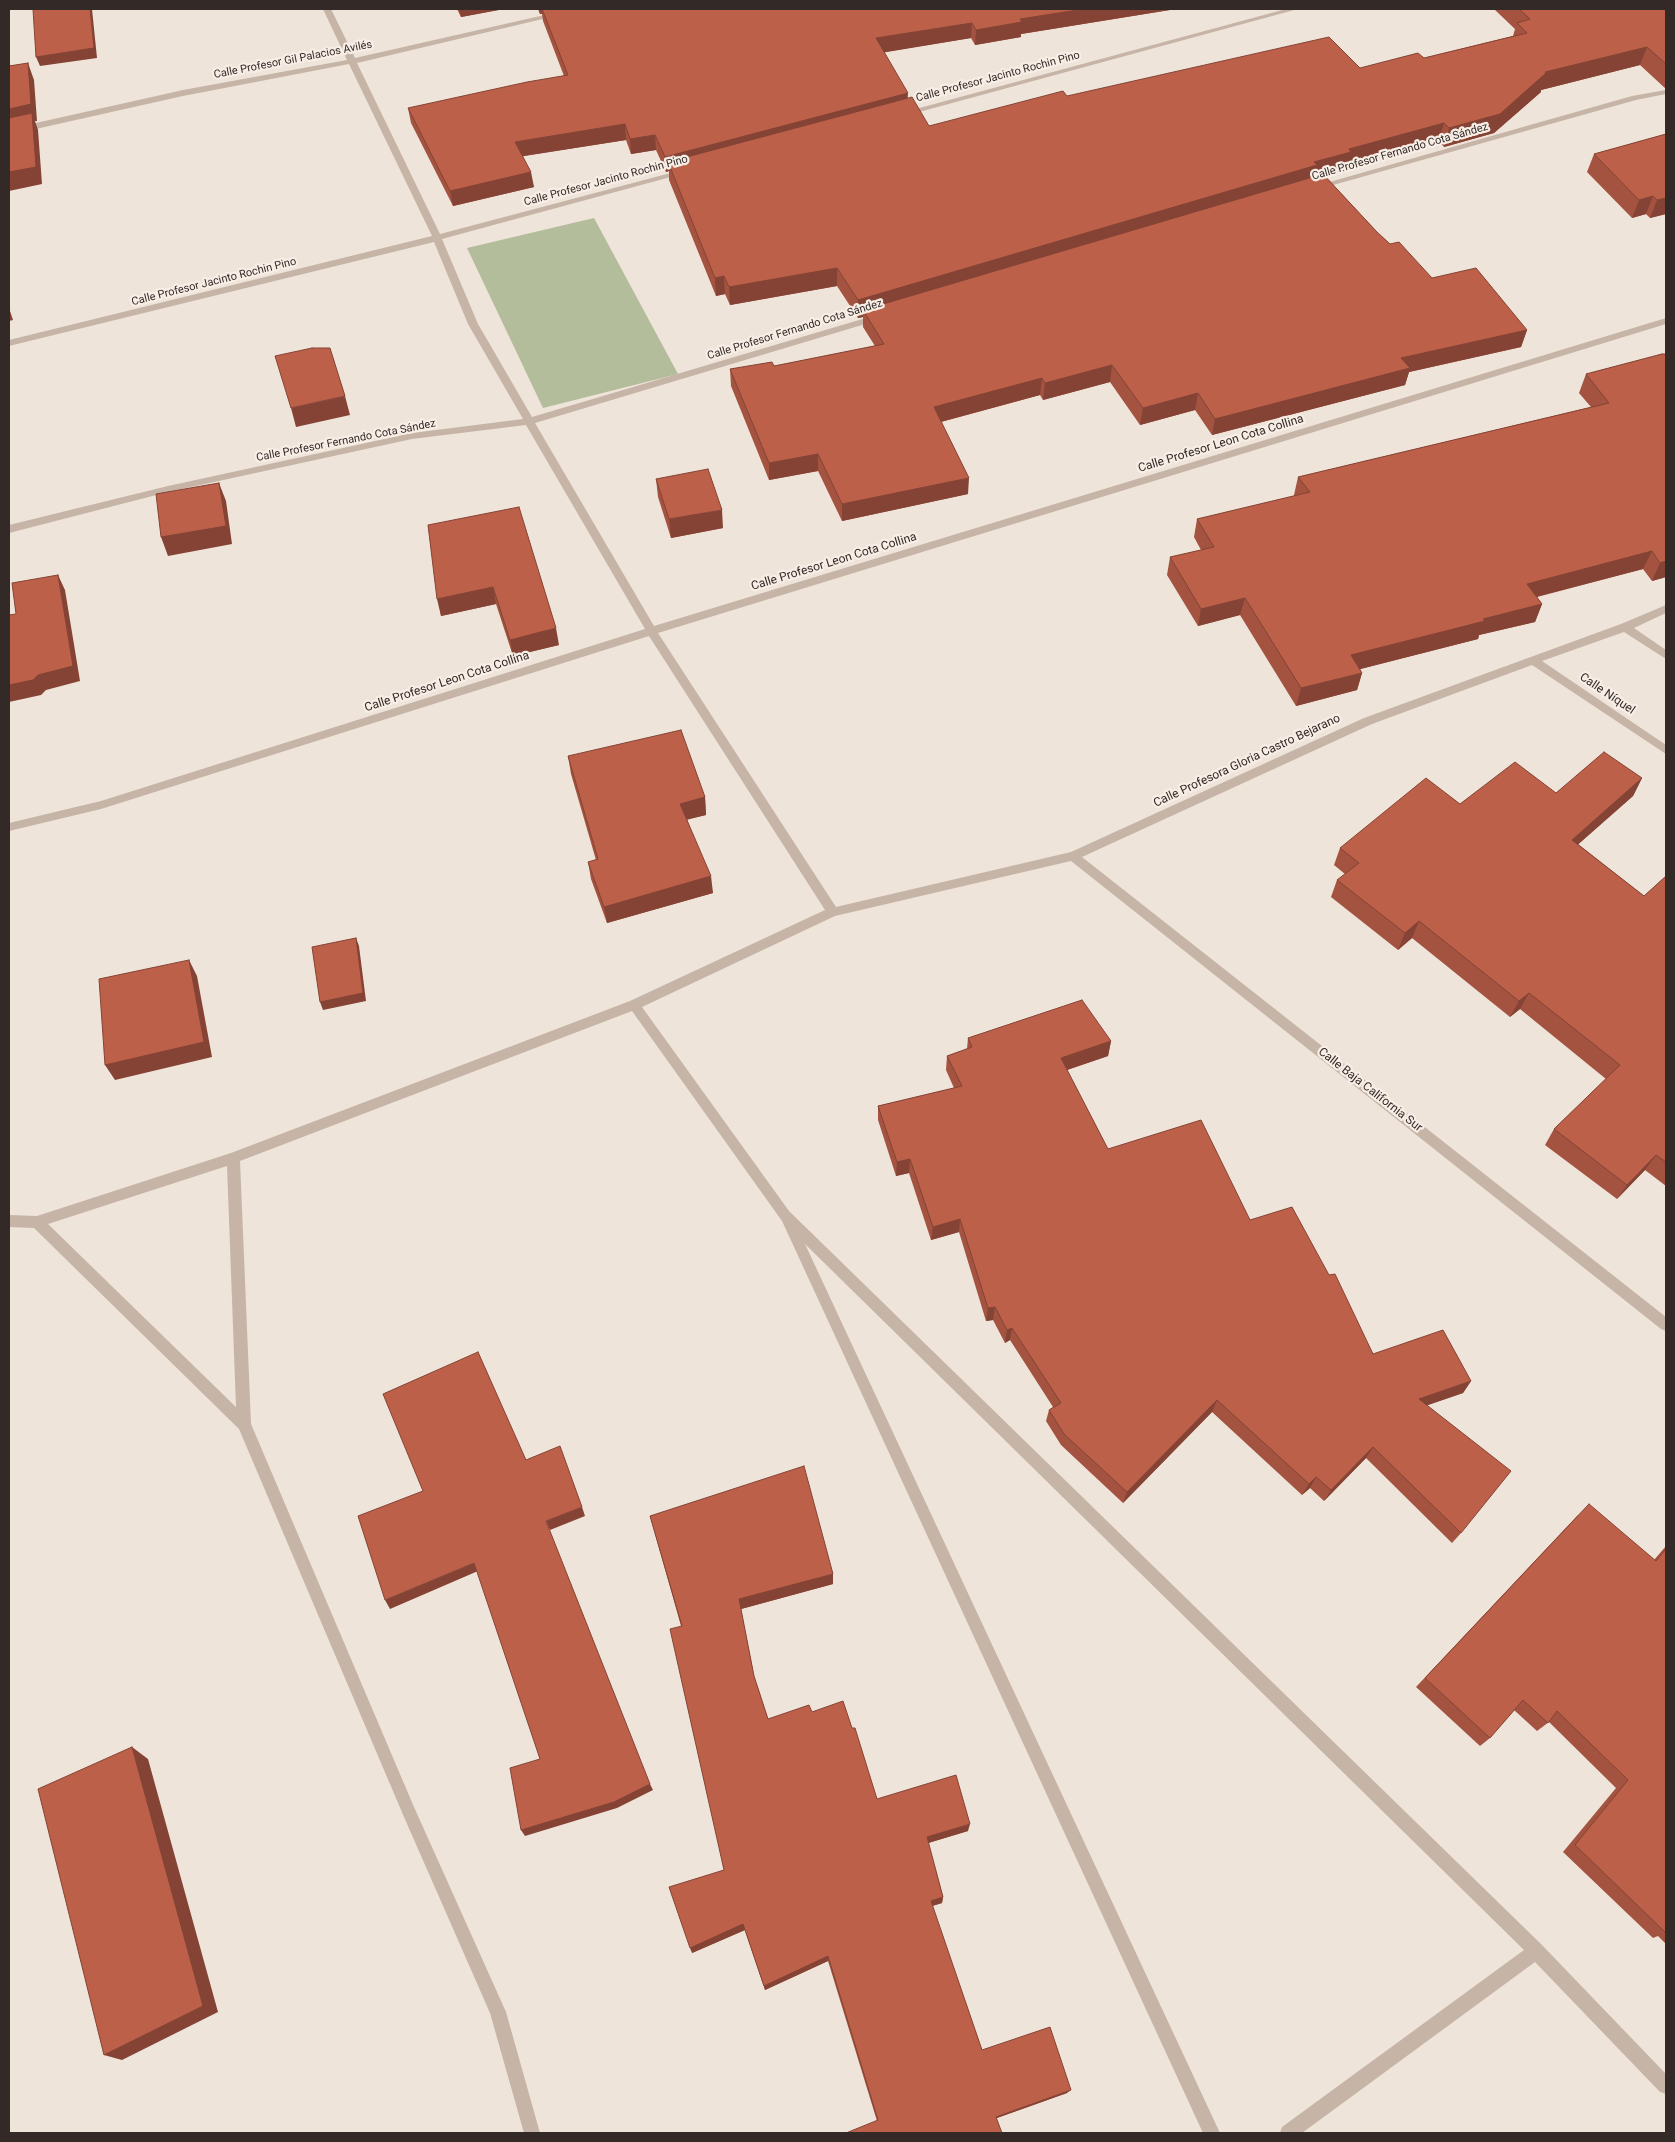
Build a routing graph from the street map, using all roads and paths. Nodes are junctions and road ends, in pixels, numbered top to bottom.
1 (327, 9) edge
2 (581, 9) edge
3 (1294, 9) edge
4 (354, 61) junction
5 (1666, 92) edge
6 (899, 115) edge
7 (9, 132) edge
8 (697, 169) edge
9 (1309, 189) edge
10 (437, 238) junction
11 (891, 313) edge
12 (1666, 321) edge
13 (9, 344) edge
14 (530, 421) junction
15 (9, 529) edge
16 (1666, 609) edge
17 (1625, 627) junction
18 (651, 631) junction
19 (1666, 655) edge
20 (1532, 660) junction
21 (1666, 750) edge
22 (9, 827) edge
23 (1073, 856) junction
24 (832, 912) junction
25 (634, 1005) junction
26 (233, 1158) junction
27 (784, 1215) junction
28 (9, 1221) edge
29 (37, 1222) junction
30 (1666, 1325) edge
31 (244, 1424) junction
32 (1536, 1951) junction
33 (1666, 2086) edge
34 (532, 2133) edge
35 (1212, 2133) edge
36 (1288, 2133) edge

1 - 4 street
2 - 4 street, Calle Profesor Gil Palacios Avilés
3 - 6 street, Calle Profesor Jacinto Rochin Pino
4 - 7 street, Calle Profesor Gil Palacios Avilés
4 - 10 street
5 - 9 street, Calle Profesor Fernando Cota Sández
8 - 10 street, Calle Profesor Jacinto Rochin Pino
10 - 13 street, Calle Profesor Jacinto Rochin Pino
10 - 14 street
11 - 14 street, Calle Profesor Fernando Cota Sández
12 - 18 street, Calle Profesor Leon Cota Collina
14 - 15 street, Calle Profesor Fernando Cota Sández
14 - 18 street
16 - 17 street, Calle Profesora Gloria Castro Bejarano
17 - 19 street
17 - 20 street, Calle Profesora Gloria Castro Bejarano
18 - 22 street, Calle Profesor Leon Cota Collina
18 - 24 street
20 - 21 street, Calle Níquel
20 - 23 street, Calle Profesora Gloria Castro Bejarano
23 - 24 street, Calle Profesora Gloria Castro Bejarano
23 - 30 street, Calle Baja California Sur
24 - 25 street, Calle Profesora Gloria Castro Bejarano
25 - 26 street, Calle Profesora Gloria Castro Bejarano
25 - 27 street
26 - 29 street, Calle Profesora Gloria Castro Bejarano
26 - 31 street
27 - 32 street
27 - 35 street
28 - 29 street
29 - 31 street
31 - 34 street
32 - 33 street
32 - 36 street

